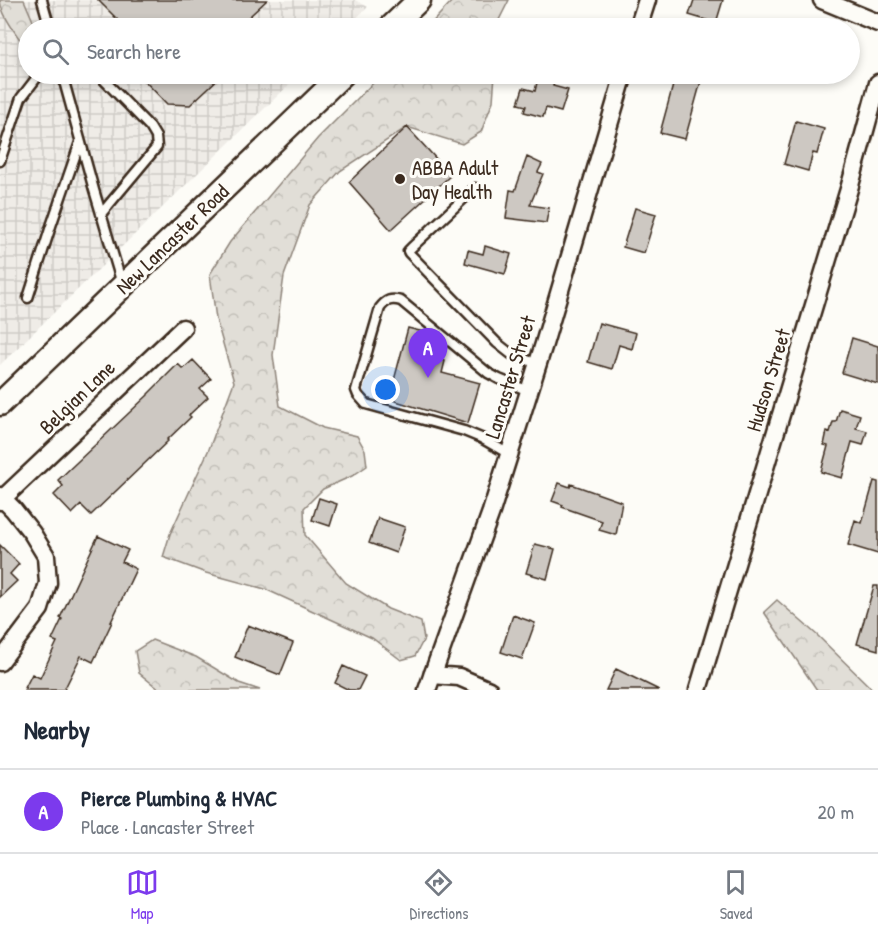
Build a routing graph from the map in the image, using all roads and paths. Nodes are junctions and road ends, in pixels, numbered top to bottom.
1 (42, 0) edge
2 (419, 0) edge
3 (647, 0) edge
4 (822, 0) edge
5 (47, 18) edge
6 (400, 18) edge
7 (641, 18) edge
8 (878, 22) edge
9 (878, 83) edge
10 (31, 84) edge
11 (65, 84) edge
12 (108, 84) edge
13 (333, 84) edge
14 (621, 84) edge
15 (81, 141) junction
16 (0, 161) edge
17 (476, 188) dead end
18 (101, 214) junction
19 (123, 286) junction
20 (28, 298) dead end
21 (183, 328) dead end
22 (538, 364) junction
23 (529, 391) junction
24 (0, 404) edge
25 (509, 454) junction
26 (1, 499) edge
27 (0, 662) edge
28 (429, 682) edge
29 (489, 690) edge
30 (698, 690) edge

1 - 5 lane
2 - 6 main road
3 - 7 street
4 - 8 street
9 - 30 street, Hudson Street
10 - 16 lane
11 - 15 lane
12 - 18 lane
13 - 19 main road, New Lancaster Road
14 - 22 street, Lancaster Street
15 - 18 lane
15 - 20 lane
17 - 22 lane
18 - 19 lane
19 - 24 main road, New Lancaster Road
21 - 26 street, Belgian Lane
22 - 23 street, Lancaster Street
23 - 25 street, Lancaster Street
23 - 25 lane
25 - 28 street, Lancaster Street
26 - 27 street
28 - 29 street

